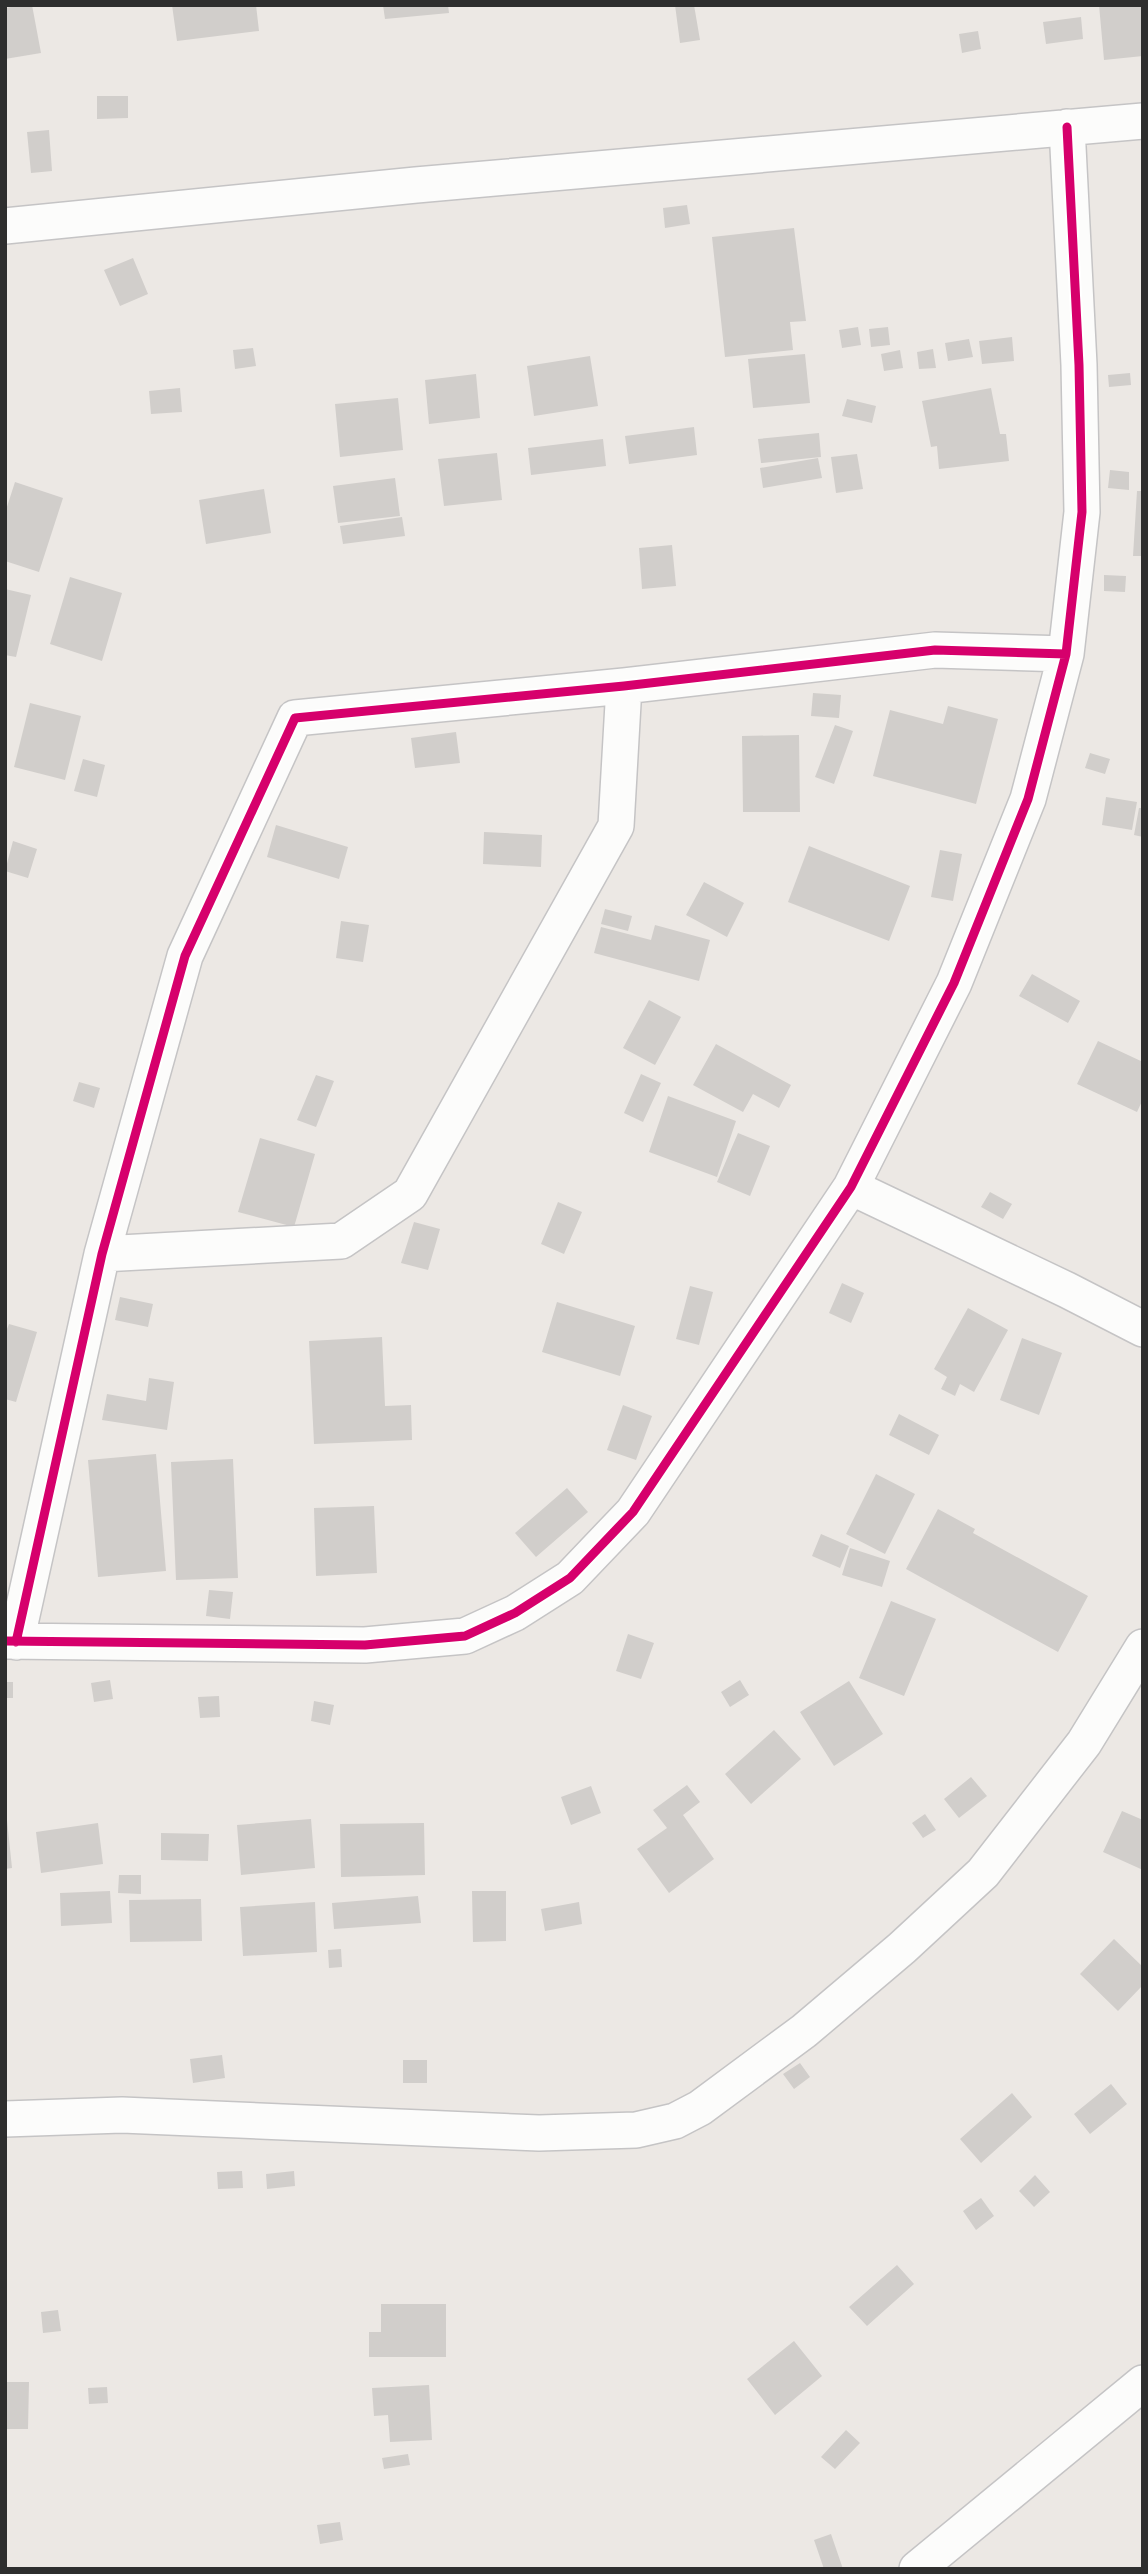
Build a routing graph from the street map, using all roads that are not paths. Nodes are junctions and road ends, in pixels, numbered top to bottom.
1 (1143, 121) edge
2 (1068, 127) junction
3 (5, 226) edge
4 (1066, 654) junction
5 (624, 686) junction
6 (851, 1187) junction
7 (102, 1254) junction
8 (1143, 1329) edge
9 (11, 1642) edge
10 (1143, 1647) edge
11 (5, 2119) edge
12 (1143, 2382) edge
13 (917, 2569) edge

1 - 2 street
2 - 3 street
2 - 4 street
4 - 5 street
4 - 6 street
5 - 7 street
5 - 7 street
6 - 8 street
6 - 9 street
7 - 9 street
10 - 11 street
12 - 13 street

